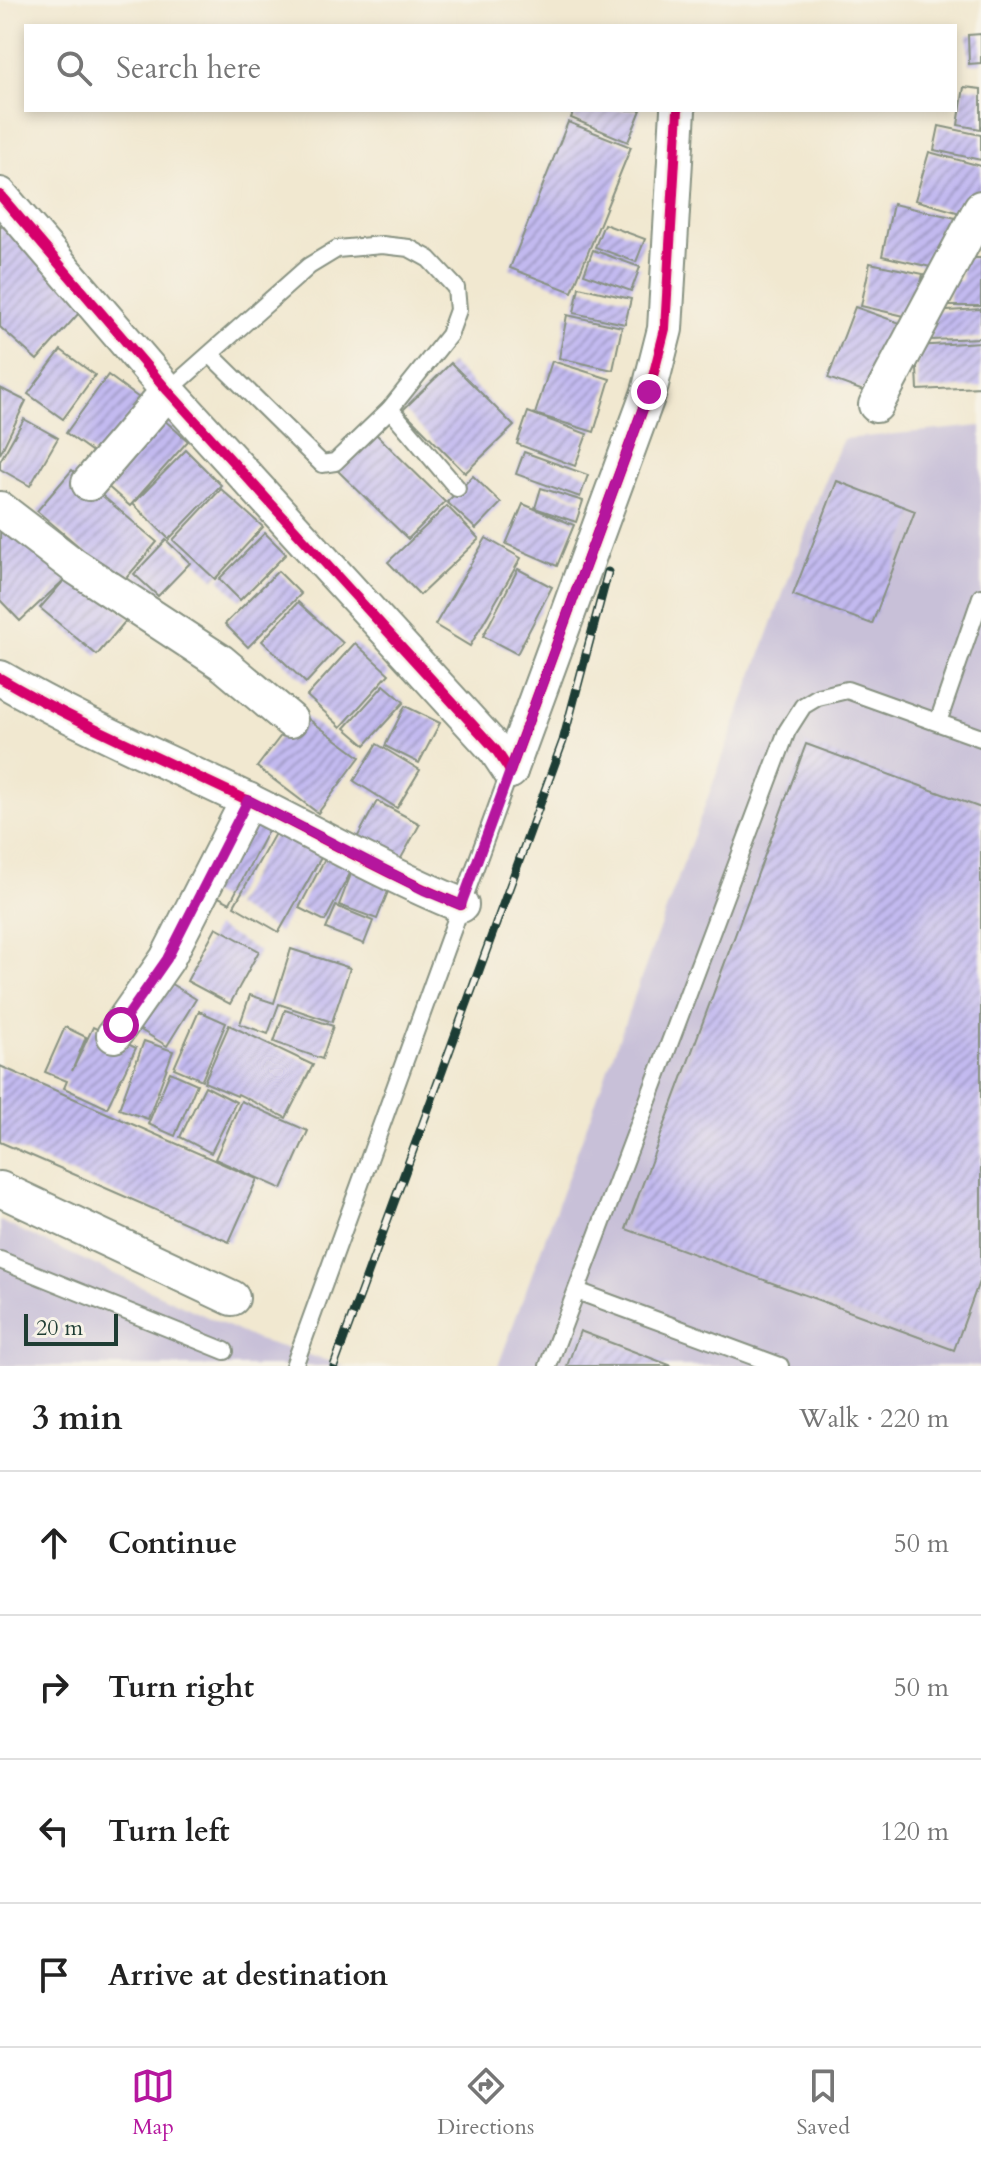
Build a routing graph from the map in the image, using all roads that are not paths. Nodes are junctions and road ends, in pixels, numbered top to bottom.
1 (678, 112) edge
2 (0, 195) edge
3 (981, 208) edge
4 (211, 355) junction
5 (168, 391) junction
6 (876, 405) dead end
7 (390, 409) junction
8 (89, 483) dead end
9 (457, 488) dead end
10 (0, 509) edge
11 (981, 597) edge
12 (0, 678) edge
13 (290, 720) dead end
14 (938, 722) junction
15 (981, 738) edge
16 (510, 771) junction
17 (248, 800) junction
18 (461, 905) junction
19 (114, 1035) dead end
20 (0, 1189) edge
21 (0, 1260) edge
22 (577, 1291) junction
23 (232, 1298) dead end
24 (225, 1351) dead end
25 (294, 1366) edge
26 (548, 1366) edge
27 (780, 1366) edge

1 - 16 street
2 - 5 street
3 - 6 street
4 - 5 lane
4 - 7 lane
4 - 7 lane
5 - 8 street
5 - 16 street
7 - 9 lane
10 - 13 street
11 - 14 lane
12 - 17 street
14 - 15 lane
14 - 22 lane
16 - 18 lane
17 - 18 street
17 - 19 street
18 - 25 lane
20 - 23 street
21 - 24 lane
22 - 26 lane
22 - 27 lane

